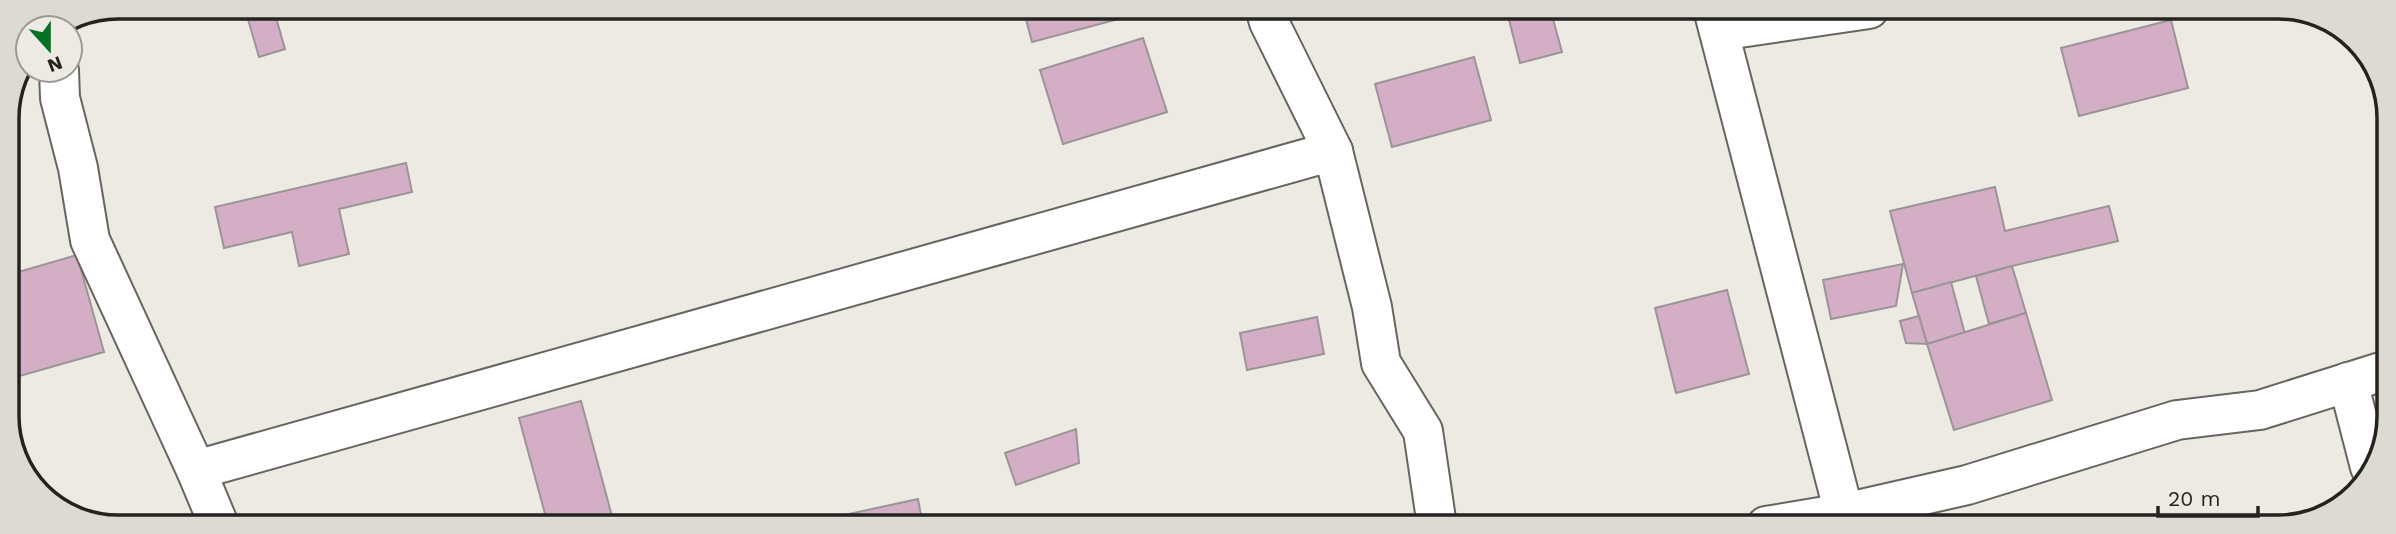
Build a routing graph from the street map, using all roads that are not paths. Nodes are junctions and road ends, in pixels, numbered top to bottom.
1 (1268, 19) edge
2 (1716, 20) edge
3 (60, 84) edge
4 (1333, 151) junction
5 (2377, 373) edge
6 (2348, 382) junction
7 (2367, 457) edge
8 (196, 470) junction
9 (1844, 513) junction
10 (215, 515) edge
11 (1435, 515) edge
12 (1832, 515) edge

1 - 4 street
2 - 9 street
3 - 8 street
4 - 8 street
4 - 11 street
5 - 6 street
6 - 7 street
6 - 9 street
8 - 10 street
9 - 12 street

